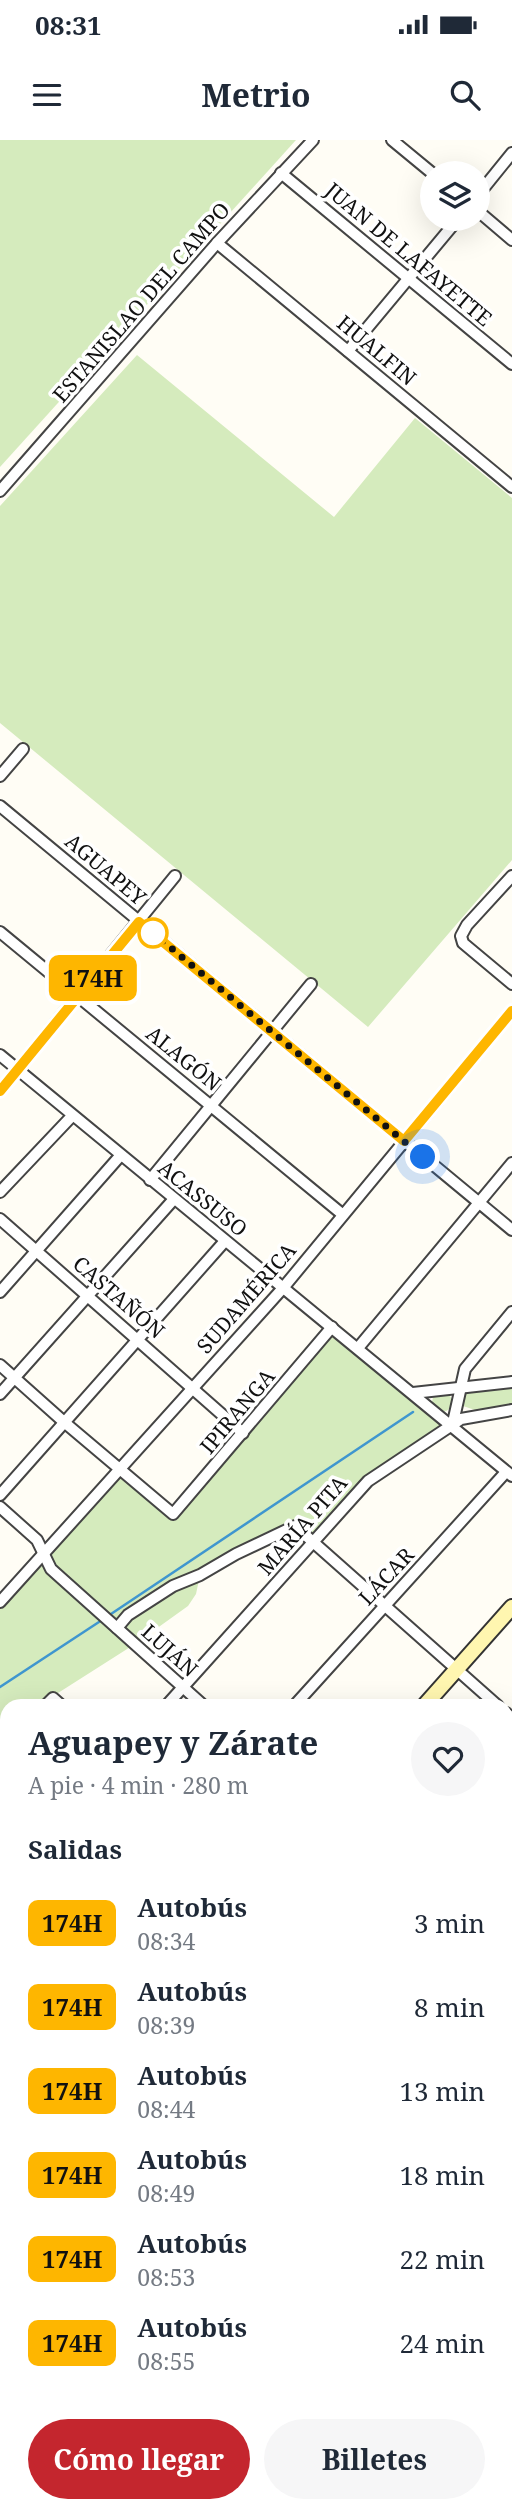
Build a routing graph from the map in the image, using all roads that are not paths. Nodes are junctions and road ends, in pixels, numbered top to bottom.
1 (313, 140) edge
2 (392, 140) edge
3 (512, 153) edge
4 (420, 163) edge
5 (281, 173) junction
6 (490, 180) edge
7 (490, 221) edge
8 (448, 231) edge
9 (512, 240) edge
10 (217, 243) junction
11 (409, 279) junction
12 (348, 351) junction
13 (512, 364) edge
14 (512, 471) edge
15 (508, 484) edge
16 (0, 491) edge
17 (23, 749) dead end
18 (0, 776) edge
19 (0, 806) edge
20 (175, 876) dead end
21 (512, 876) edge
22 (139, 922) junction
23 (0, 932) edge
24 (311, 984) dead end
25 (512, 984) edge
26 (79, 996) junction
27 (512, 1011) edge
28 (271, 1032) junction
29 (0, 1055) edge
30 (18, 1070) junction
31 (0, 1091) edge
32 (212, 1106) junction
33 (72, 1116) junction
34 (404, 1141) junction
35 (120, 1156) junction
36 (512, 1163) edge
37 (150, 1180) junction
38 (0, 1192) edge
39 (174, 1199) junction
40 (480, 1203) junction
41 (342, 1214) junction
42 (0, 1219) edge
43 (512, 1230) edge
44 (225, 1241) junction
45 (36, 1251) junction
46 (283, 1288) junction
47 (0, 1292) edge
48 (87, 1295) junction
49 (512, 1312) edge
50 (332, 1327) junction
51 (137, 1340) junction
52 (358, 1348) junction
53 (0, 1364) edge
54 (15, 1377) junction
55 (512, 1382) edge
56 (194, 1388) junction
57 (459, 1389) junction
58 (413, 1393) junction
59 (0, 1394) edge
60 (512, 1410) edge
61 (64, 1422) junction
62 (452, 1426) junction
63 (243, 1433) junction
64 (120, 1469) junction
65 (509, 1474) edge
66 (0, 1494) edge
67 (0, 1507) edge
68 (313, 1543) junction
69 (43, 1555) junction
70 (0, 1602) edge
71 (385, 1605) junction
72 (512, 1607) edge
73 (114, 1625) junction
74 (457, 1670) junction
75 (183, 1688) junction
76 (173, 1699) edge
77 (196, 1699) edge
78 (300, 1699) edge
79 (430, 1699) edge
80 (490, 1699) edge

1 - 5 street, ESTANISLAO DEL CAMPO
2 - 4 street
3 - 6 street
5 - 10 street, ESTANISLAO DEL CAMPO
5 - 11 street, JUAN DE LAFAYETTE
7 - 9 street
8 - 11 street
10 - 12 street, HUALFIN
10 - 16 street, ESTANISLAO DEL CAMPO
11 - 12 street
11 - 13 street, JUAN DE LAFAYETTE
12 - 15 street, HUALFIN
14 - 15 street
17 - 18 street
19 - 22 street, AGUAPEY
20 - 22 street
21 - 25 street
22 - 26 street
22 - 28 street, AGUAPEY
23 - 26 street, ALAGÓN
24 - 28 street
26 - 30 street
26 - 32 street, ALAGÓN
27 - 34 street, SUDAMÉRICA
28 - 32 street
28 - 34 street, AGUAPEY
29 - 30 street, ACASSUSO
30 - 31 street
30 - 33 street, ACASSUSO
32 - 37 street
32 - 41 street, ALAGÓN
33 - 35 street, ACASSUSO
33 - 38 street
34 - 40 street, AGUAPEY
34 - 41 street, SUDAMÉRICA
35 - 37 street, ACASSUSO
35 - 45 street
36 - 40 street
37 - 39 street, ACASSUSO
39 - 44 street, ACASSUSO
39 - 48 street
40 - 43 street, AGUAPEY
40 - 52 street
41 - 46 street, SUDAMÉRICA
42 - 45 street, CASTAÑÓN
44 - 46 street, ACASSUSO
44 - 51 street
45 - 47 street
45 - 48 street, CASTAÑÓN
46 - 50 street, ACASSUSO
46 - 56 street, SUDAMÉRICA
48 - 51 street, CASTAÑÓN
48 - 54 street
49 - 57 street
50 - 52 street, ACASSUSO
50 - 63 street, IPIRANGA
51 - 56 street, CASTAÑÓN
51 - 61 street
52 - 58 street, ACASSUSO
53 - 54 street
54 - 59 street
54 - 61 street
55 - 57 street
56 - 63 street, CASTAÑÓN
56 - 64 street, SUDAMÉRICA
57 - 58 street
57 - 62 street
58 - 62 street, ACASSUSO
60 - 62 street, MARÍA PITA
61 - 64 street
61 - 66 street
62 - 65 street, ACASSUSO
62 - 68 street, MARÍA PITA
63 - 64 street, IPIRANGA
64 - 69 street, SUDAMÉRICA
65 - 71 street, LÁCAR
67 - 69 street
68 - 71 street
68 - 73 street
68 - 75 street, MARÍA PITA
69 - 70 street, SUDAMÉRICA
69 - 73 street, LUJÁN
71 - 74 street
71 - 78 street, LÁCAR
72 - 74 street
73 - 75 street, LUJÁN
74 - 79 street
74 - 80 street
75 - 76 street, MARÍA PITA
75 - 77 street, LUJÁN

